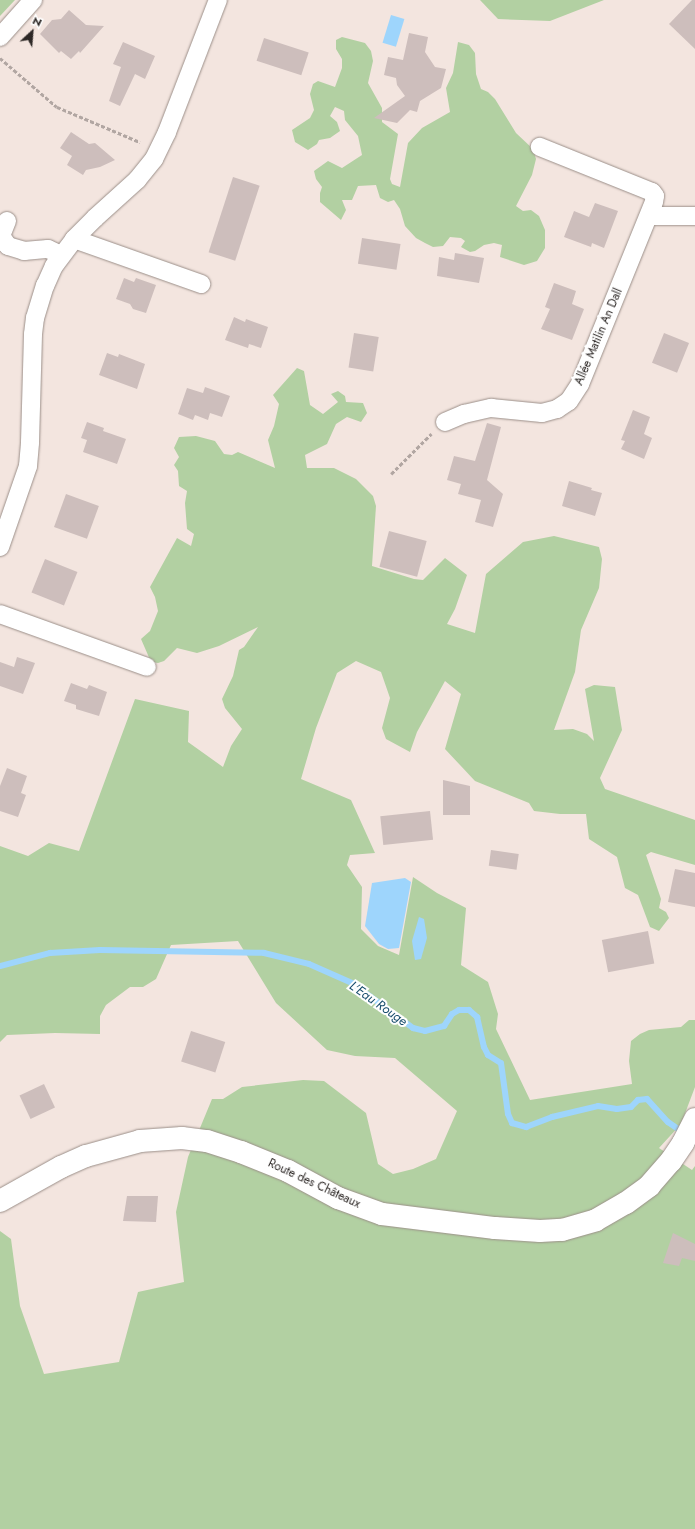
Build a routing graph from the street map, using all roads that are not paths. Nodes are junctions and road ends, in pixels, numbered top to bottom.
1 (33, 0) edge
2 (218, 0) edge
3 (0, 37) edge
4 (540, 147) dead end
5 (649, 216) junction
6 (695, 216) edge
7 (7, 221) dead end
8 (74, 239) junction
9 (62, 255) junction
10 (201, 284) dead end
11 (445, 422) road end
12 (0, 547) edge
13 (0, 614) edge
14 (147, 667) dead end
15 (689, 1131) edge
16 (0, 1201) edge

1 - 3 street
2 - 8 street
4 - 5 street, Allée Matilin An Dall
5 - 6 street
5 - 11 street, Allée Matilin An Dall
7 - 9 street
8 - 9 street
8 - 10 street
9 - 12 street
13 - 14 street
15 - 16 street, Route des Châteaux

